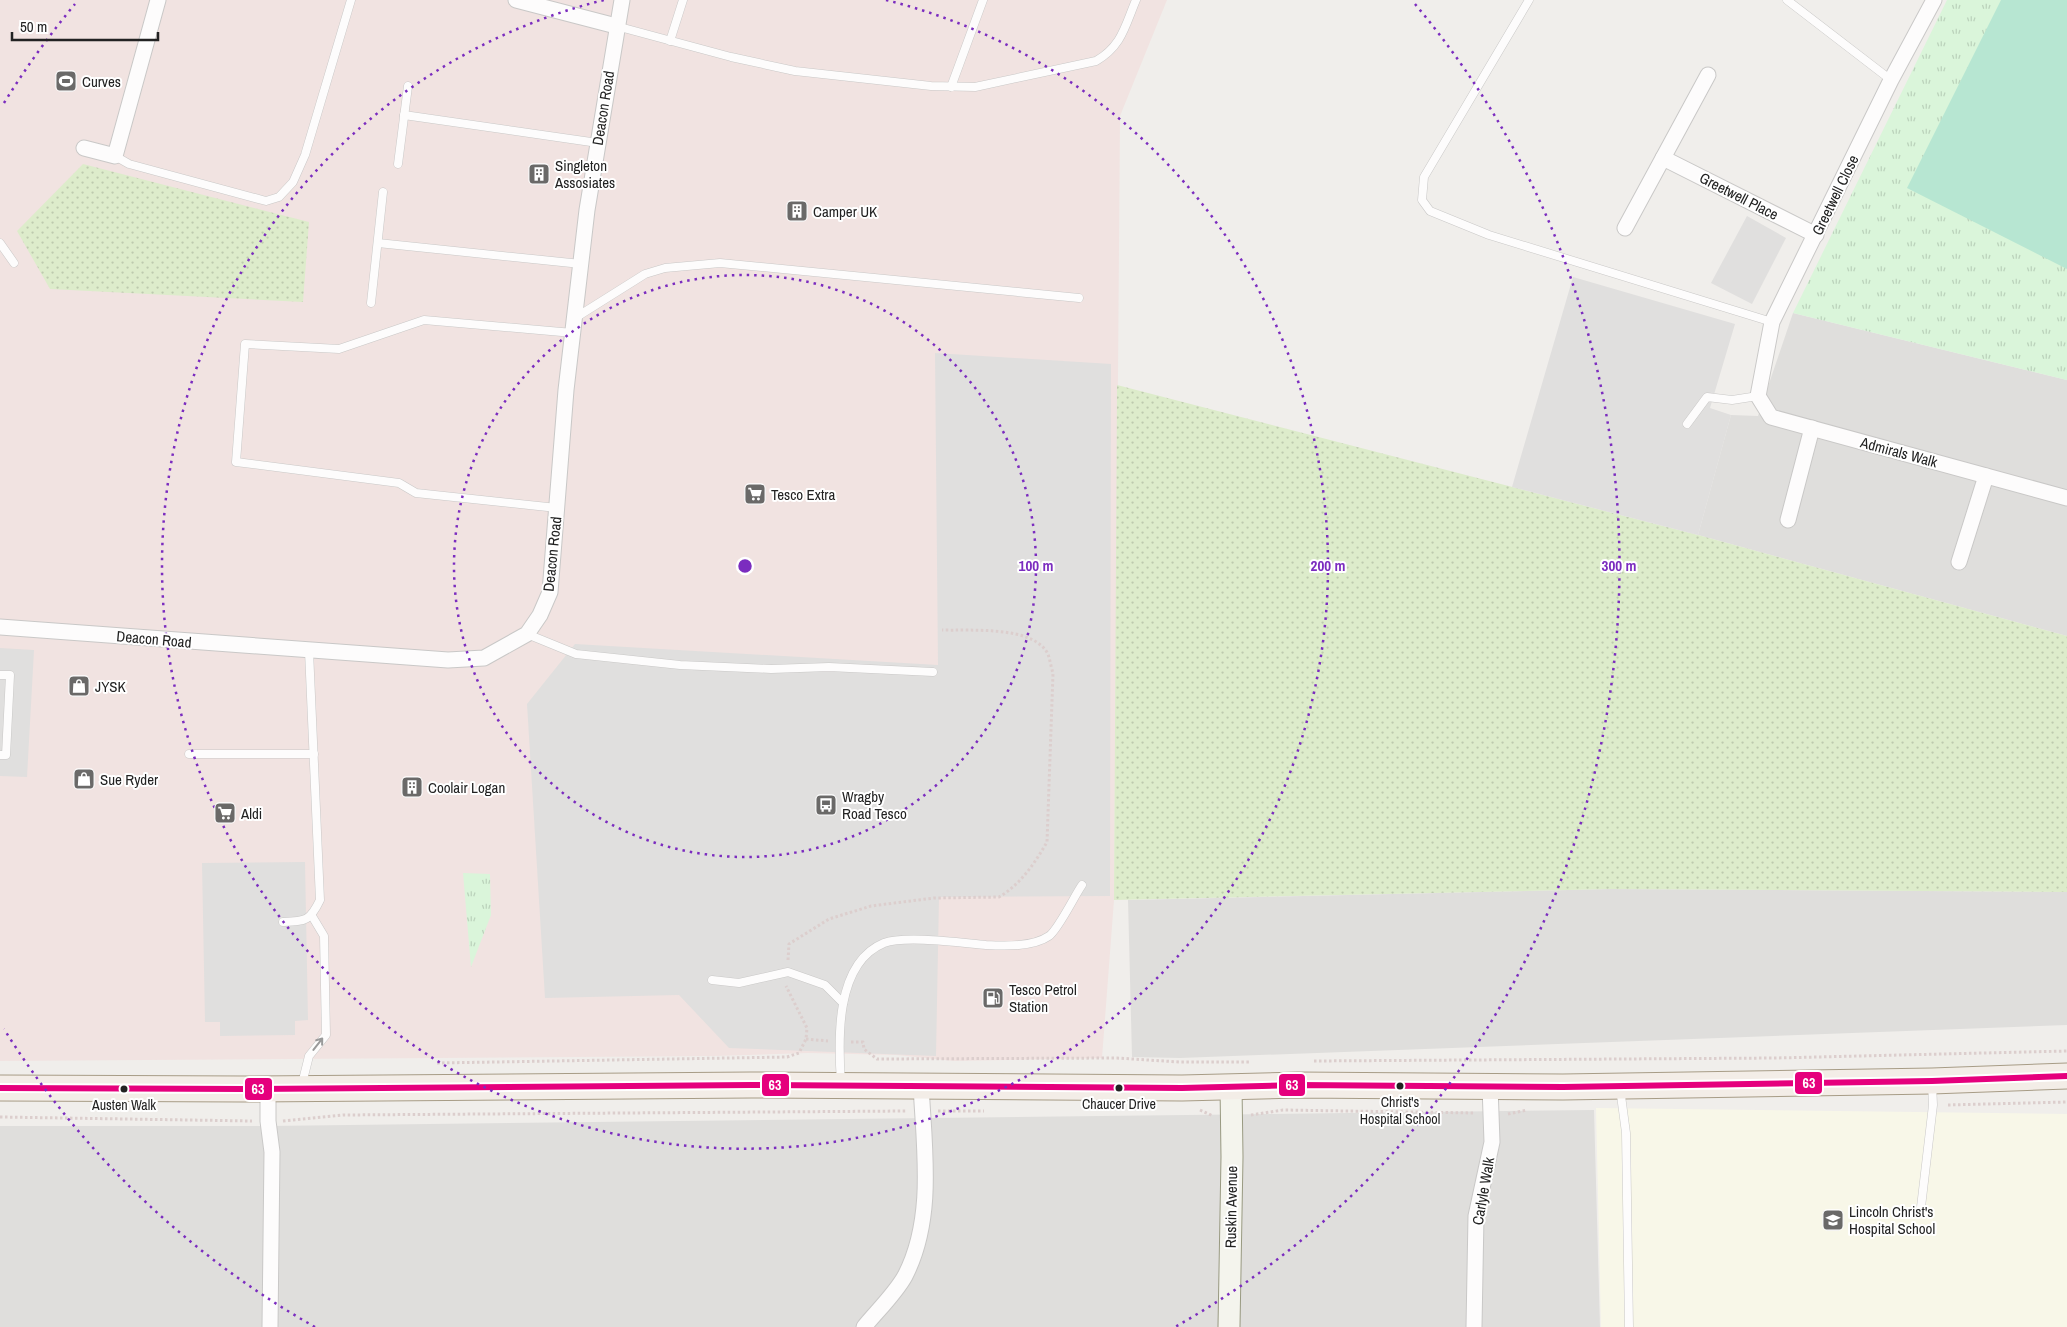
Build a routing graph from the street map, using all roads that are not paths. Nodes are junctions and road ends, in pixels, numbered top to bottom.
1 (158, 0) edge
2 (350, 0) edge
3 (516, 0) edge
4 (622, 0) edge
5 (683, 0) edge
6 (983, 0) edge
7 (1136, 0) edge
8 (1529, 0) edge
9 (1787, 0) edge
10 (1934, 0) edge
11 (616, 26) junction
12 (670, 40) junction
13 (1708, 75) dead end
14 (1891, 80) junction
15 (408, 86) dead end
16 (951, 87) junction
17 (404, 115) junction
18 (598, 143) junction
19 (84, 148) dead end
20 (115, 156) junction
21 (1663, 158) junction
22 (398, 164) dead end
23 (383, 192) dead end
24 (1625, 228) dead end
25 (1816, 235) junction
26 (0, 243) edge
27 (378, 243) junction
28 (14, 263) dead end
29 (581, 264) junction
30 (1079, 298) dead end
31 (372, 303) dead end
32 (1772, 322) junction
33 (574, 325) junction
34 (1758, 396) junction
35 (1688, 424) dead end
36 (1812, 428) junction
37 (1986, 476) junction
38 (2067, 498) edge
39 (557, 508) junction
40 (1788, 520) dead end
41 (1959, 562) dead end
42 (0, 627) edge
43 (527, 634) junction
44 (309, 651) junction
45 (933, 672) dead end
46 (0, 674) edge
47 (189, 754) dead end
48 (314, 754) junction
49 (0, 755) edge
50 (1082, 885) dead end
51 (312, 916) junction
52 (283, 922) dead end
53 (712, 980) dead end
54 (843, 1003) junction
55 (2067, 1076) edge
56 (1932, 1081) junction
57 (841, 1085) junction
58 (921, 1085) junction
59 (1231, 1086) junction
60 (1490, 1086) junction
61 (1619, 1086) junction
62 (0, 1088) edge
63 (268, 1089) junction
64 (301, 1089) junction
65 (1921, 1207) dead end
66 (270, 1327) edge
67 (864, 1327) edge
68 (1229, 1327) edge
69 (1474, 1327) edge
70 (1629, 1327) edge

1 - 20 street
2 - 20 lane
3 - 11 street
4 - 11 street, Deacon Road
5 - 12 lane
6 - 16 lane
7 - 16 lane
8 - 32 lane
9 - 14 lane
10 - 14 street, Greetwell Close
11 - 12 lane
11 - 18 street, Deacon Road
12 - 16 lane
13 - 21 street
14 - 25 street, Greetwell Close
15 - 17 lane
17 - 18 lane
17 - 22 lane
18 - 29 street, Deacon Road
19 - 20 street
21 - 24 street
21 - 25 street, Greetwell Place
23 - 27 lane
25 - 32 street, Greetwell Close
26 - 28 lane
27 - 29 lane
27 - 31 lane
29 - 33 street, Deacon Road
30 - 33 lane
32 - 34 street, Greetwell Close
33 - 39 street, Deacon Road
33 - 39 lane
34 - 35 lane
34 - 36 street, Admirals Walk
36 - 37 street, Admirals Walk
36 - 40 street
37 - 38 street, Admirals Walk
37 - 41 street
39 - 43 street, Deacon Road
42 - 44 street, Deacon Road
43 - 44 street, Deacon Road
43 - 45 lane
44 - 48 lane
46 - 49 lane
47 - 48 lane
48 - 51 lane
50 - 54 lane
51 - 52 lane
64 -> 51 lane
53 - 54 lane
54 - 57 lane
55 - 56 main road
56 - 61 main road
56 - 65 lane
57 - 58 main road
57 - 64 main road
58 - 59 main road
58 - 67 street
59 - 60 main road
59 - 68 main road, Ruskin Avenue
60 - 61 main road
60 - 69 street, Carlyle Walk
61 - 70 lane
62 - 63 main road
63 - 64 main road
63 - 66 street

